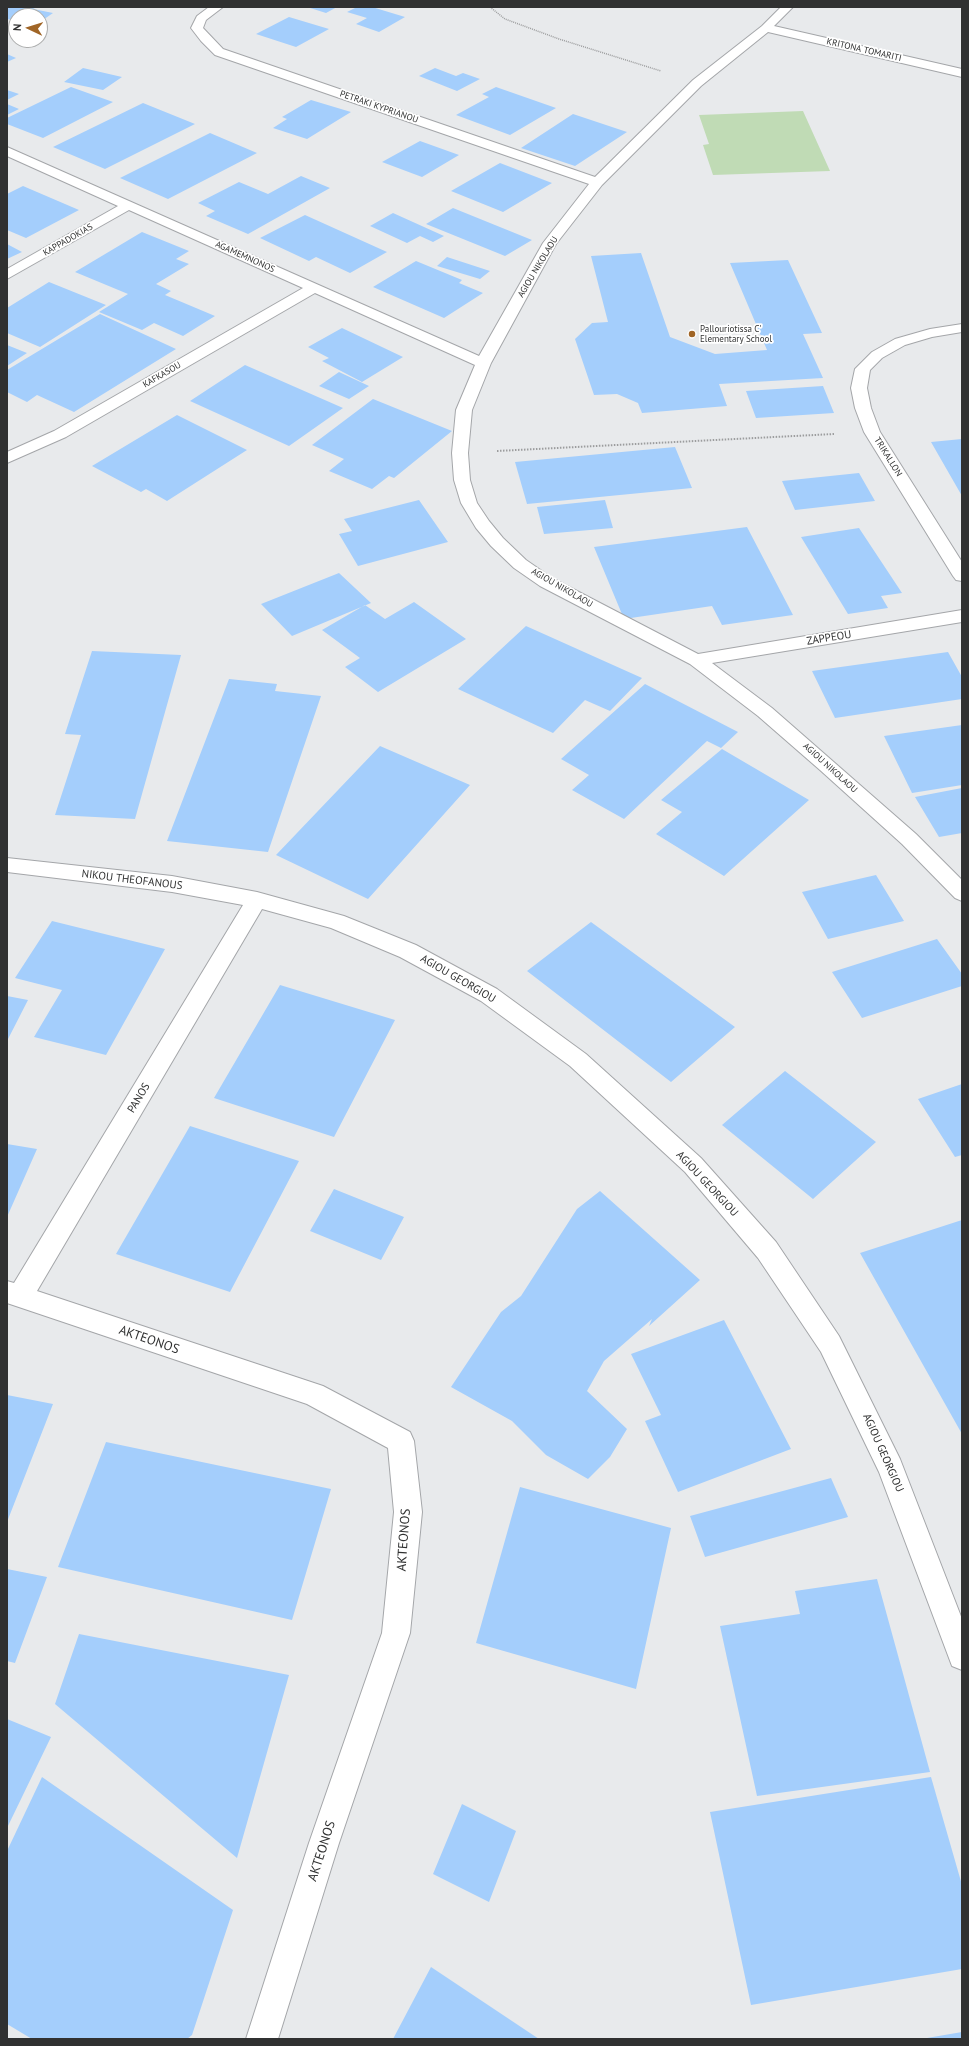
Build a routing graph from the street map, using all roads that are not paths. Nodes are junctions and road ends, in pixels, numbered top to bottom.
1 (217, 7) edge
2 (787, 7) edge
3 (766, 28) junction
4 (962, 73) edge
5 (7, 151) edge
6 (597, 182) junction
7 (130, 205) junction
8 (7, 275) edge
9 (314, 288) junction
10 (962, 328) edge
11 (483, 363) junction
12 (7, 458) edge
13 (962, 576) edge
14 (962, 616) edge
15 (696, 660) junction
16 (7, 865) edge
17 (962, 893) edge
18 (257, 900) junction
19 (14, 1294) edge
20 (962, 1656) edge
21 (262, 2039) edge

1 - 6 street, PETRAKI KYPRIANOU
2 - 3 street, AGIOU NIKOLAOU
3 - 4 street, KRITONA TOMARITI
3 - 6 street, AGIOU NIKOLAOU
5 - 7 street, AGAMEMNONOS
6 - 11 street, AGIOU NIKOLAOU
7 - 8 street, KAPPADOKIAS
7 - 9 street, AGAMEMNONOS
9 - 11 street, AGAMEMNONOS
9 - 12 street, KAFKASOU
10 - 13 street, TRIKALLON
11 - 15 street, AGIOU NIKOLAOU
14 - 15 street, ZAPPEOU
15 - 17 street, AGIOU NIKOLAOU
16 - 18 street, NIKOU THEOFANOUS
18 - 19 street, PANOS
18 - 20 street, AGIOU GEORGIOU
19 - 21 street, AKTEONOS

